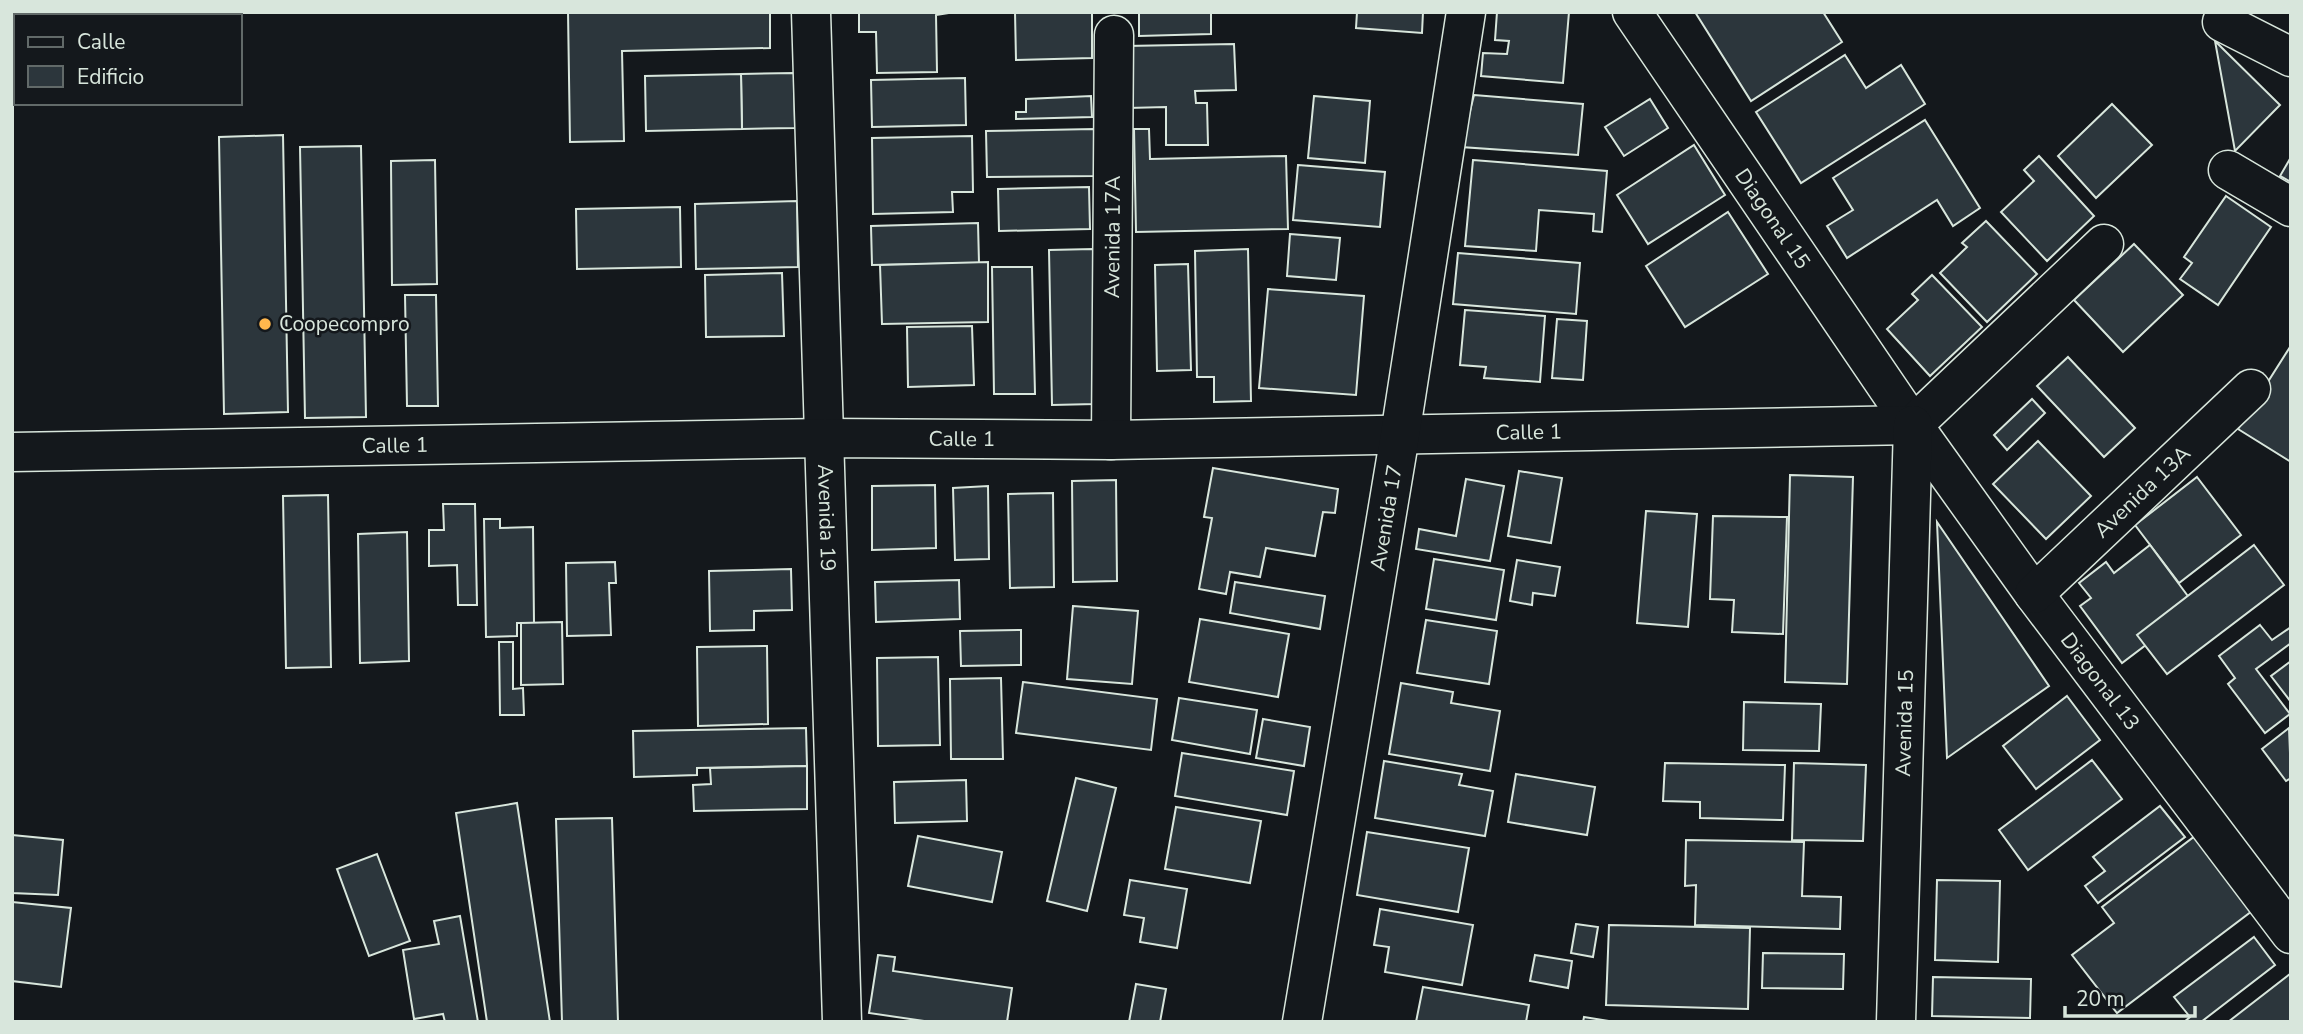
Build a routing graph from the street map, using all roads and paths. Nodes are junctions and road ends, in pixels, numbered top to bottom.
1 (811, 12) edge
2 (1466, 12) edge
3 (1633, 12) edge
4 (2222, 22) dead end
5 (1114, 34) dead end
6 (2291, 57) edge
7 (2228, 170) dead end
8 (2291, 207) edge
9 (2104, 244) dead end
10 (2251, 390) dead end
11 (1913, 425) junction
12 (1400, 435) junction
13 (825, 438) junction
14 (1111, 440) junction
15 (12, 452) edge
16 (2034, 594) junction
17 (2291, 934) edge
18 (842, 1022) edge
19 (1301, 1022) edge
20 (1896, 1022) edge

1 - 13 street, Avenida 19
2 - 12 street, Avenida 17
3 - 11 street, Diagonal 15
4 - 6 street
5 - 14 street, Avenida 17A
7 - 8 street
9 - 11 street
10 - 16 street, Avenida 13A
11 - 12 street, Calle 1
11 - 16 street, Diagonal 13
11 - 20 street, Avenida 15
12 - 14 street, Calle 1
12 - 19 street, Avenida 17
13 - 14 street, Calle 1
13 - 15 street, Calle 1
13 - 18 street, Avenida 19
16 - 17 street, Diagonal 13

